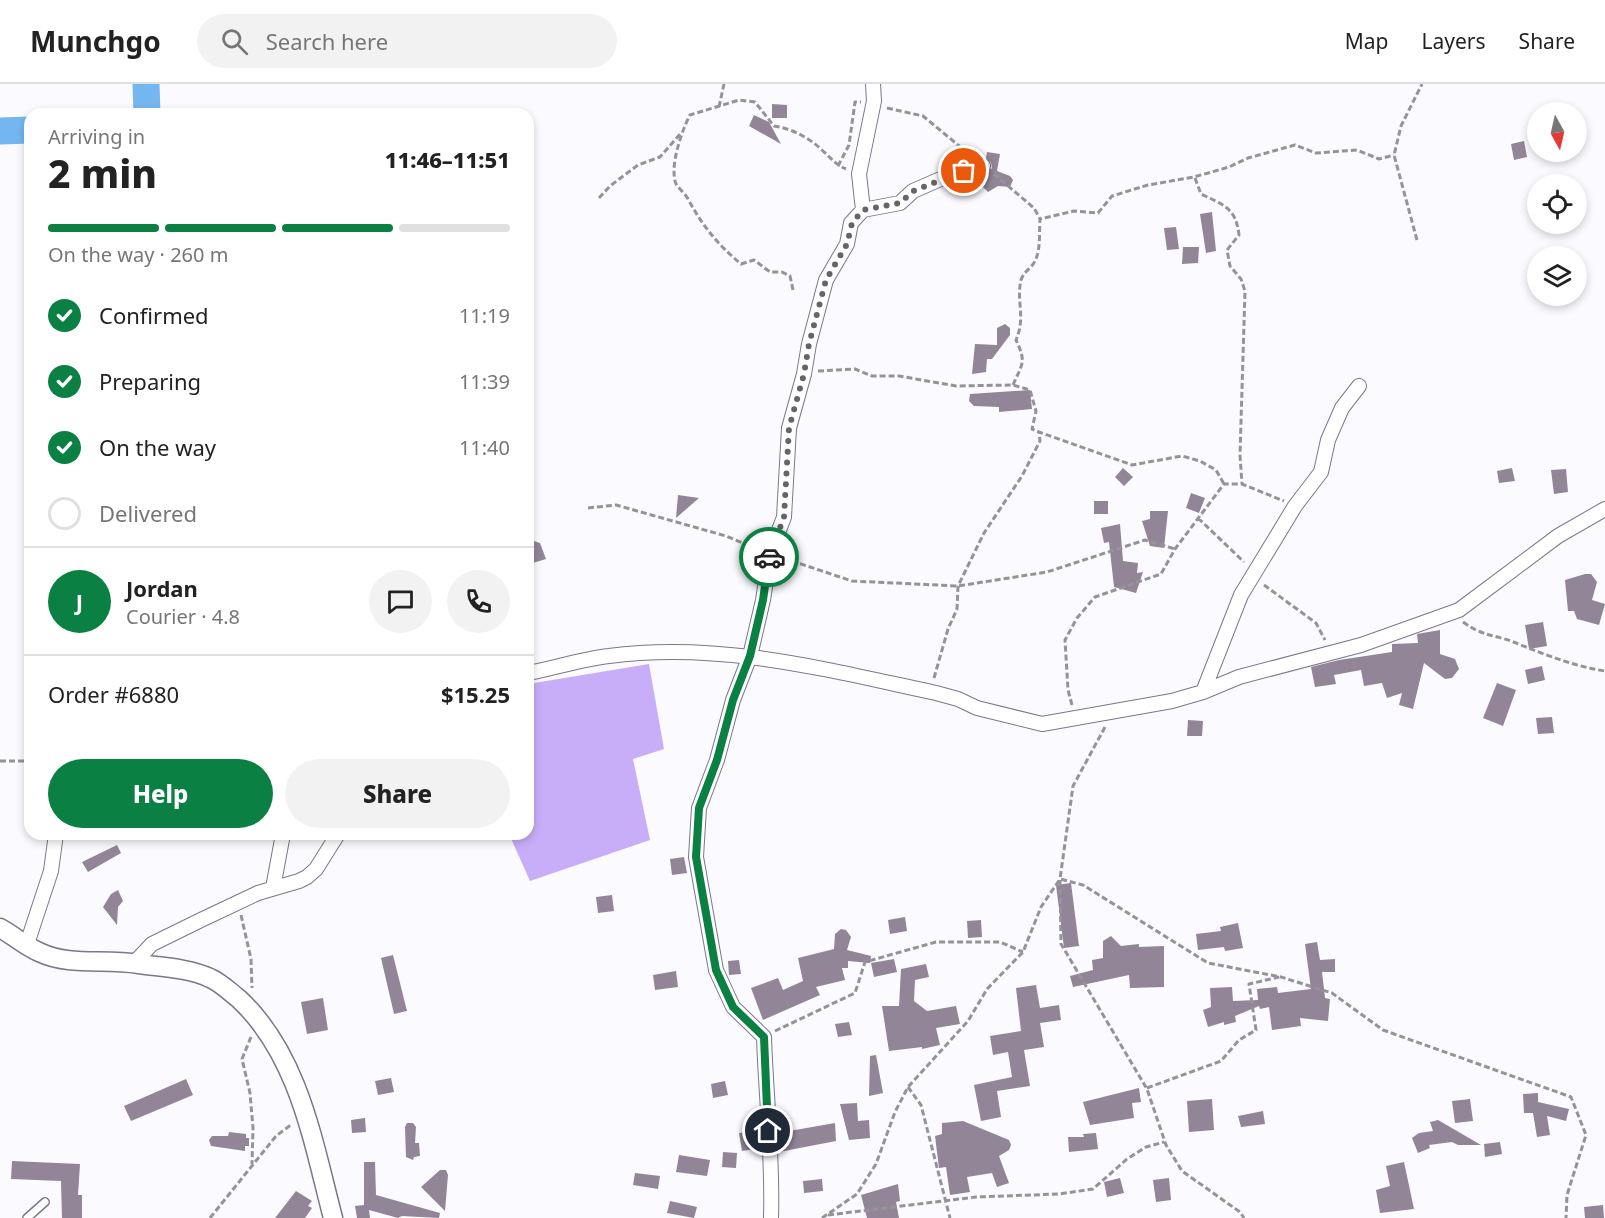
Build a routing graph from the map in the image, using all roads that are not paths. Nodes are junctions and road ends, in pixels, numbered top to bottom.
1 (873, 84) edge
2 (983, 166) road end
3 (863, 210) junction
4 (1359, 386) dead end
5 (1605, 509) edge
6 (750, 656) junction
7 (534, 672) edge
8 (1203, 692) junction
9 (55, 840) edge
10 (282, 840) edge
11 (334, 840) edge
12 (273, 888) junction
13 (0, 928) edge
14 (27, 944) junction
15 (134, 963) junction
16 (45, 1202) dead end
17 (27, 1218) edge
18 (333, 1218) edge
19 (771, 1218) edge

1 - 3 street
2 - 3 street
3 - 6 street
4 - 8 street
5 - 8 street
6 - 7 street
6 - 8 street
6 - 19 street
9 - 14 street
10 - 12 street
11 - 12 street
12 - 15 street
13 - 14 street
14 - 15 street
15 - 18 street
16 - 17 lane

